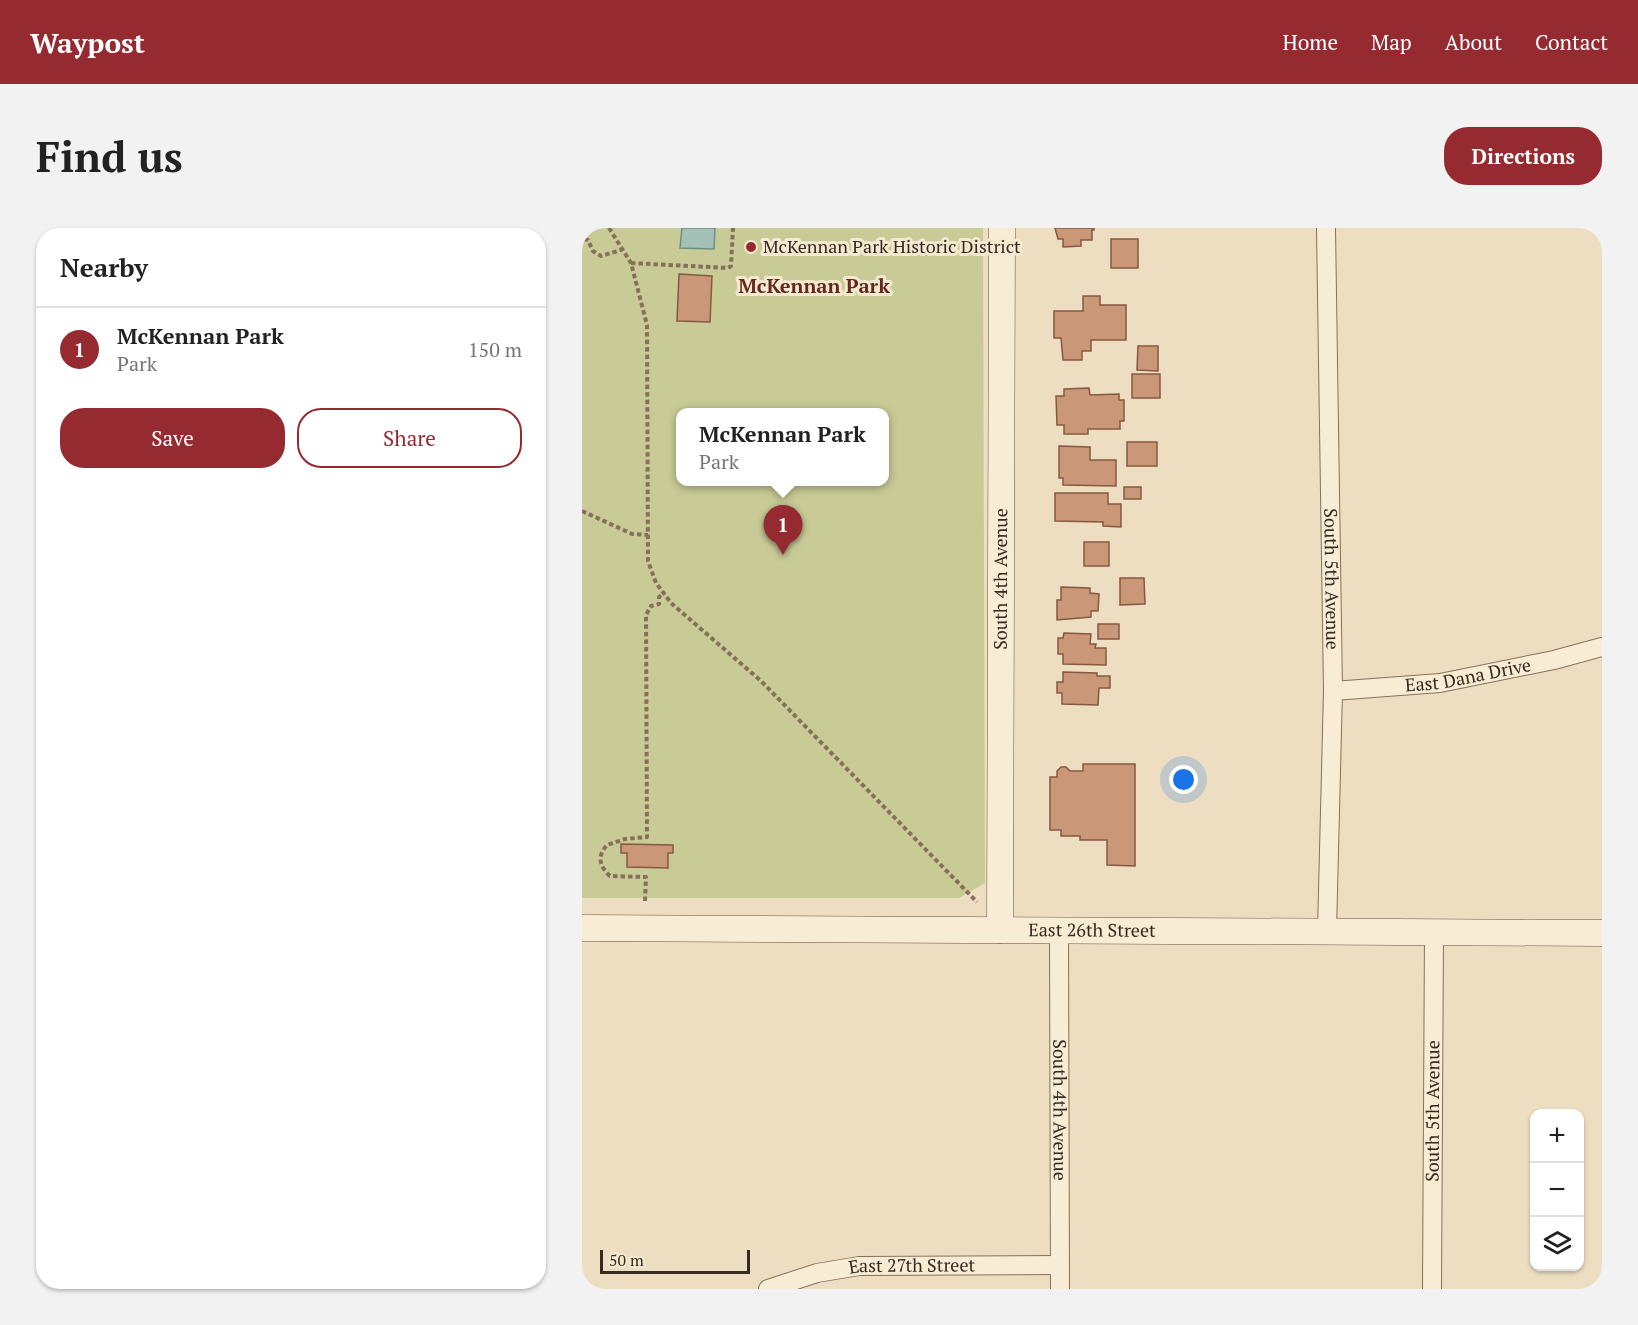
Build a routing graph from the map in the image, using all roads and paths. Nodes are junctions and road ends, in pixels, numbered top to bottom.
1 (609, 228) edge
2 (733, 228) edge
3 (1002, 228) edge
4 (1326, 228) edge
5 (584, 239) dead end
6 (621, 250) junction
7 (631, 263) junction
8 (582, 511) edge
9 (648, 535) junction
10 (664, 593) junction
11 (1602, 647) edge
12 (1333, 691) junction
13 (645, 901) dead end
14 (977, 902) dead end
15 (582, 927) edge
16 (1000, 930) junction
17 (1059, 930) junction
18 (1327, 931) junction
19 (1434, 932) junction
20 (1602, 933) edge
21 (1060, 1265) junction
22 (768, 1289) edge
23 (1060, 1289) edge
24 (1432, 1289) edge

1 - 6 path
2 - 7 path
3 - 16 main road, South 4th Avenue
4 - 12 street, South 5th Avenue
5 - 6 path
6 - 7 path
7 - 9 path
8 - 9 path
9 - 10 path
10 - 13 path
10 - 14 path
11 - 12 street, East Dana Drive
12 - 18 street, South 5th Avenue
15 - 16 main road, East 26th Street
16 - 17 main road, East 26th Street
17 - 18 main road, East 26th Street
17 - 21 street, South 4th Avenue
18 - 19 main road, East 26th Street
19 - 20 main road, East 26th Street
19 - 24 street, South 5th Avenue
21 - 22 street, East 27th Street
21 - 23 street, South 4th Avenue

